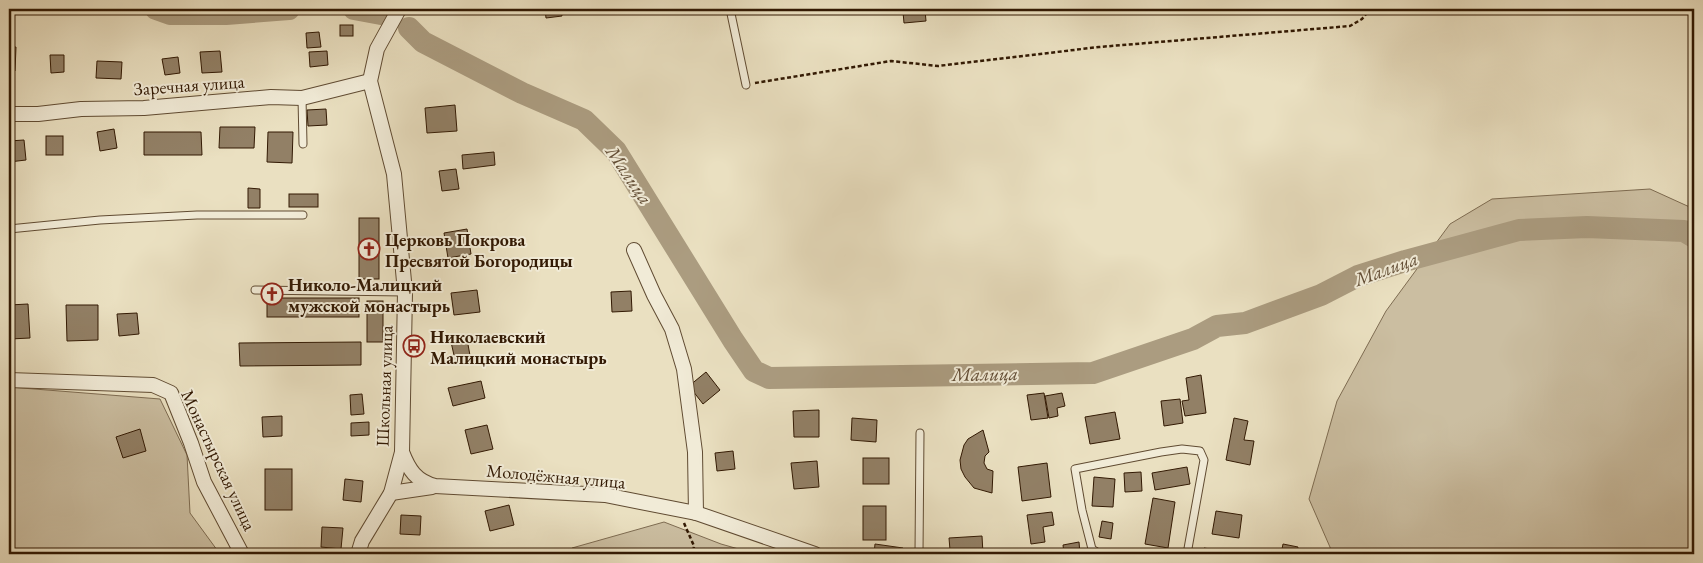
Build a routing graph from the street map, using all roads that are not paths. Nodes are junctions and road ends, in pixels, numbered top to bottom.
1 (730, 9) edge
2 (398, 10) edge
3 (370, 81) junction
4 (746, 85) road end
5 (302, 98) junction
6 (9, 114) edge
7 (303, 144) dead end
8 (303, 215) dead end
9 (9, 229) edge
10 (634, 250) dead end
11 (255, 290) dead end
12 (405, 292) junction
13 (9, 380) edge
14 (920, 433) dead end
15 (402, 452) junction
16 (436, 486) junction
17 (391, 493) junction
18 (696, 513) junction
19 (358, 550) edge
20 (242, 554) edge
21 (815, 554) edge
22 (919, 554) edge
23 (1100, 554) edge
24 (1187, 554) edge

1 - 4 lane
2 - 3 street, Школьная улица
3 - 5 street, Заречная улица
3 - 12 street, Школьная улица
5 - 6 street, Заречная улица
5 - 7 lane
8 - 9 lane
10 - 18 street
11 - 12 lane
12 - 15 street, Школьная улица
13 - 20 street, Монастырская улица
14 - 22 lane
15 - 16 street, Молодёжная улица
15 - 17 street, Школьная улица
16 - 17 street, Молодёжная улица
16 - 18 street, Молодёжная улица
17 - 19 street, Школьная улица
18 - 21 street, Молодёжная улица
23 - 24 lane

